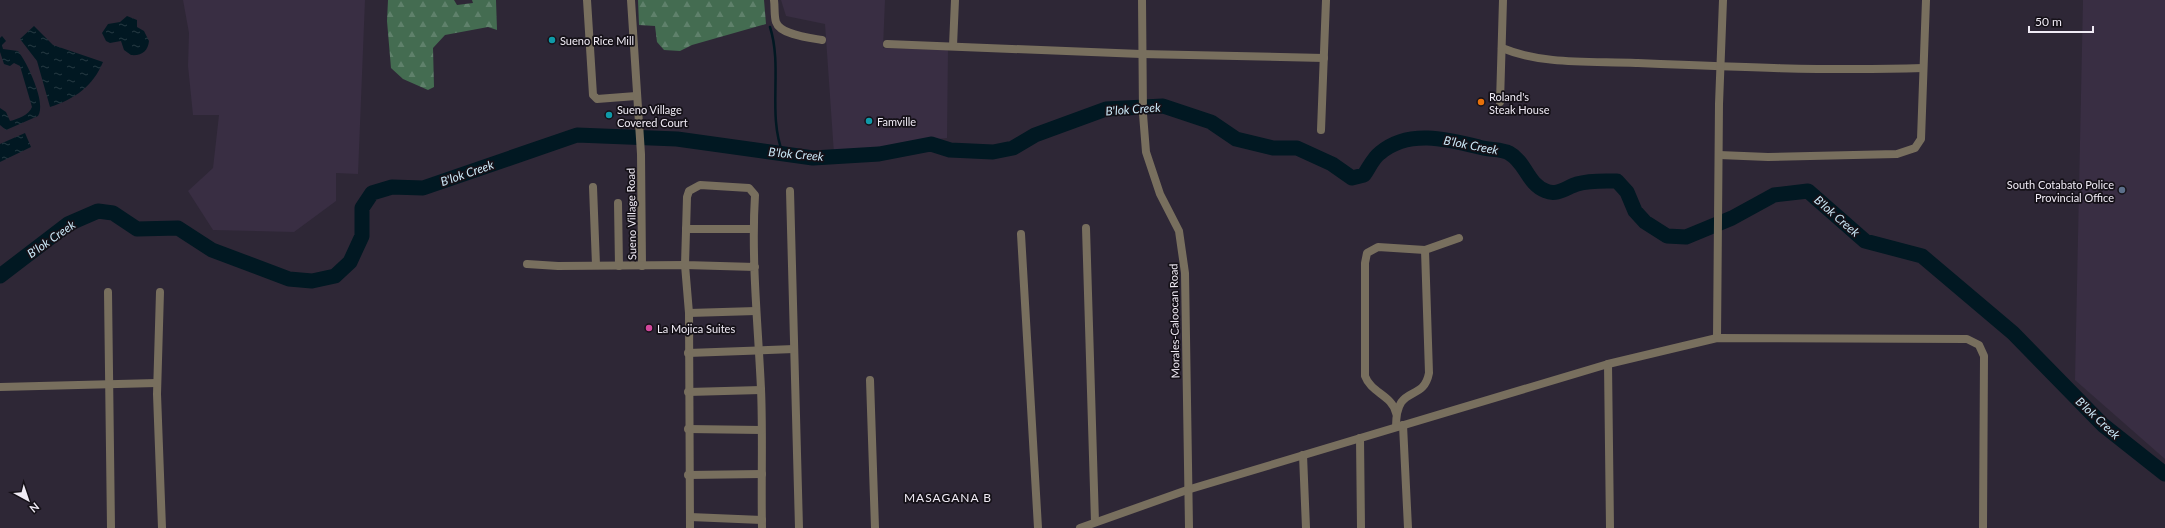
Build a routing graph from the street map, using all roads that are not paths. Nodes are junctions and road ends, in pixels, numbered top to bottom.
1 (588, 0) edge
2 (631, 0) edge
3 (774, 0) edge
4 (955, 0) edge
5 (1142, 0) edge
6 (1326, 0) edge
7 (1502, 0) edge
8 (1723, 0) edge
9 (1926, 0) edge
10 (822, 40) dead end
11 (887, 44) dead end
12 (953, 46) junction
13 (1502, 48) junction
14 (1141, 54) junction
15 (1324, 58) junction
16 (1720, 67) junction
17 (1923, 68) junction
18 (636, 96) junction
19 (1500, 102) dead end
20 (1321, 130) dead end
21 (1719, 155) junction
22 (593, 187) dead end
23 (790, 191) dead end
24 (618, 203) dead end
25 (753, 228) junction
26 (1086, 228) dead end
27 (686, 229) junction
28 (1021, 234) dead end
29 (1459, 238) dead end
30 (1425, 250) junction
31 (527, 264) dead end
32 (596, 265) junction
33 (685, 265) junction
34 (619, 266) junction
35 (642, 266) junction
36 (756, 267) junction
37 (108, 292) dead end
38 (160, 292) dead end
39 (756, 311) junction
40 (689, 313) junction
41 (1717, 338) junction
42 (794, 349) junction
43 (759, 350) junction
44 (688, 353) junction
45 (1608, 364) junction
46 (870, 380) dead end
47 (157, 383) junction
48 (109, 385) junction
49 (0, 387) edge
50 (761, 390) junction
51 (688, 392) junction
52 (1396, 413) junction
53 (1399, 426) junction
54 (688, 429) junction
55 (761, 430) junction
56 (1360, 438) junction
57 (1303, 455) junction
58 (762, 474) junction
59 (688, 475) junction
60 (1187, 490) junction
61 (690, 517) junction
62 (1095, 522) junction
63 (762, 524) edge
64 (111, 528) edge
65 (162, 528) edge
66 (690, 528) edge
67 (799, 528) edge
68 (875, 528) edge
69 (1038, 528) edge
70 (1080, 528) edge
71 (1189, 528) edge
72 (1306, 528) edge
73 (1361, 528) edge
74 (1408, 528) edge
75 (1610, 528) edge
76 (1983, 528) edge

1 - 18 street
2 - 18 street, Sueno Village Road
3 - 10 street
4 - 12 street
5 - 14 street, Morales-Caloocan Road
6 - 15 street
7 - 13 street
8 - 16 street
9 - 17 street
11 - 12 street
12 - 14 street
13 - 16 street
13 - 19 street
14 - 15 street
14 - 60 street, Morales-Caloocan Road
15 - 20 street
16 - 17 street
16 - 21 street
17 - 21 street
18 - 35 street, Sueno Village Road
21 - 41 street
22 - 32 street
23 - 42 street
24 - 34 street
25 - 27 street
25 - 27 street
25 - 36 street
26 - 62 street
27 - 33 street
28 - 69 street
29 - 30 street
30 - 52 street
30 - 52 street
31 - 32 street
32 - 34 street
33 - 35 street, Sueno Village Road
33 - 36 street, Sueno Village Road
33 - 40 street
34 - 35 street
36 - 39 street
37 - 48 street
38 - 47 street
39 - 40 street
39 - 43 street
40 - 44 street
41 - 45 street
41 - 76 street
42 - 43 street
42 - 67 street
43 - 44 street
43 - 50 street
44 - 51 street
45 - 53 street
45 - 75 street
46 - 68 street
47 - 48 street
47 - 65 street
48 - 49 street
48 - 64 street
50 - 51 street
50 - 55 street
51 - 54 street
52 - 53 street
53 - 56 street
53 - 74 street
54 - 55 street
54 - 59 street
55 - 58 street
56 - 57 street
56 - 73 street
57 - 60 street
57 - 72 street
58 - 59 street
58 - 63 street
59 - 61 street
60 - 62 street
60 - 71 street, Morales-Caloocan Road
61 - 63 street
61 - 66 street
62 - 70 street

